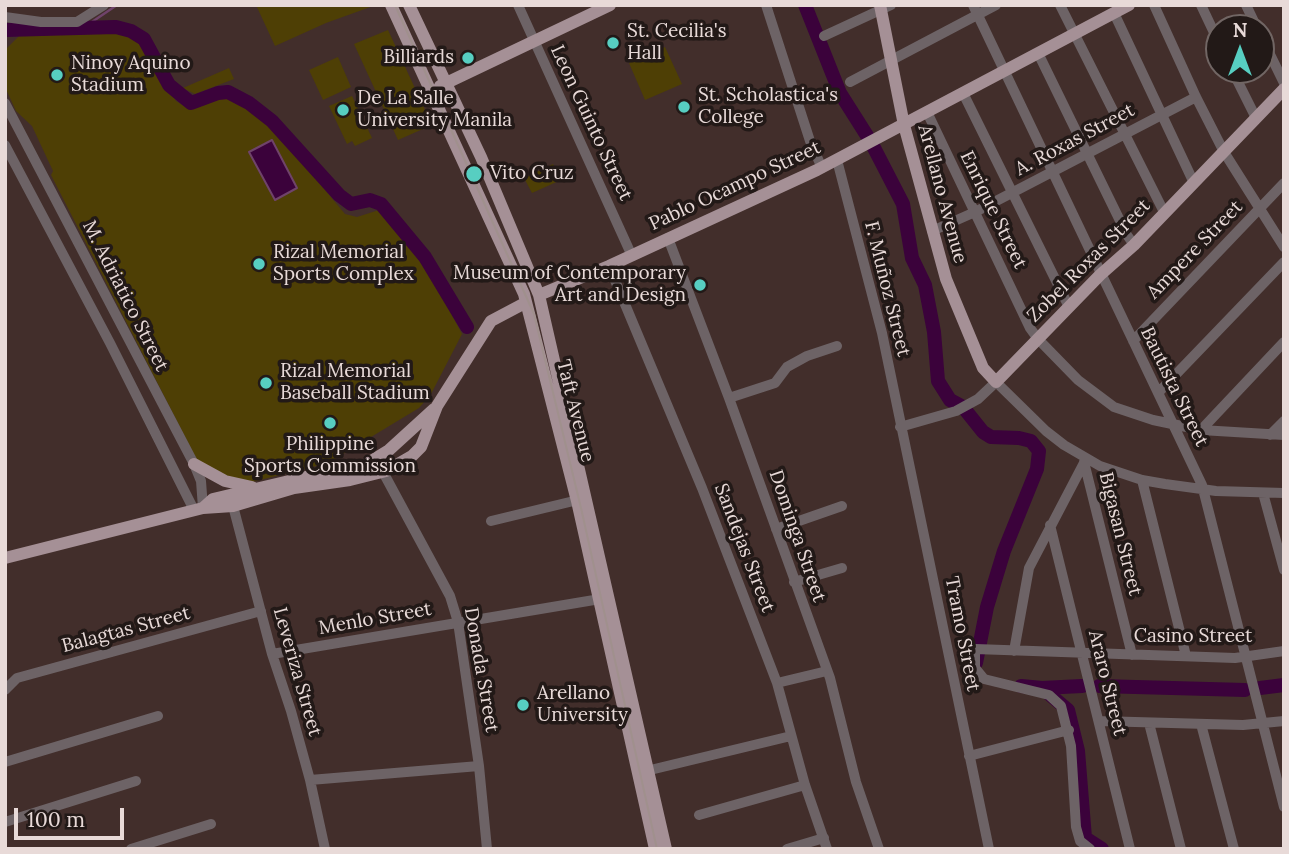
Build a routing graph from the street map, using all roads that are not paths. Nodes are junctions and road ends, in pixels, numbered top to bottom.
1 (104, 5) edge
2 (391, 5) edge
3 (409, 5) edge
4 (518, 5) edge
5 (766, 5) edge
6 (996, 5) edge
7 (1060, 5) edge
8 (1129, 5) edge
9 (1154, 5) edge
10 (603, 7) edge
11 (884, 7) edge
12 (975, 10) edge
13 (1114, 13) junction
14 (5, 17) edge
15 (1074, 34) junction
16 (824, 36) dead end
17 (534, 41) junction
18 (1038, 52) junction
19 (890, 62) junction
20 (1275, 65) edge
21 (1004, 70) junction
22 (850, 82) dead end
23 (1284, 83) edge
24 (446, 84) junction
25 (1239, 84) edge
26 (1284, 89) edge
27 (430, 91) junction
28 (963, 93) junction
29 (1196, 97) junction
30 (5, 103) edge
31 (927, 112) junction
32 (1162, 115) junction
33 (1256, 118) junction
34 (904, 125) junction
35 (1125, 134) junction
36 (5, 145) edge
37 (1224, 152) junction
38 (1087, 154) junction
39 (837, 160) junction
40 (821, 168) junction
41 (1052, 172) junction
42 (1194, 183) junction
43 (1284, 183) edge
44 (1013, 192) junction
45 (1259, 208) junction
46 (975, 212) junction
47 (1164, 212) junction
48 (932, 231) junction
49 (668, 239) junction
50 (1134, 245) junction
51 (1284, 247) edge
52 (632, 256) junction
53 (1284, 262) edge
54 (610, 266) junction
55 (1100, 275) junction
56 (557, 289) junction
57 (539, 295) junction
58 (525, 303) junction
59 (1069, 307) junction
60 (545, 324) junction
61 (1038, 339) junction
62 (1133, 341) junction
63 (1284, 342) edge
64 (837, 346) dead end
65 (996, 382) junction
66 (1158, 393) junction
67 (729, 398) junction
68 (437, 406) junction
69 (1284, 421) edge
70 (1172, 425) junction
71 (900, 427) junction
72 (1201, 430) junction
73 (407, 434) junction
74 (1270, 435) junction
75 (1284, 435) edge
76 (421, 447) junction
77 (1085, 460) junction
78 (194, 464) junction
79 (372, 471) junction
80 (1142, 480) junction
81 (259, 488) junction
82 (1203, 489) junction
83 (1263, 493) junction
84 (1284, 493) edge
85 (582, 500) junction
86 (233, 506) junction
87 (842, 506) dead end
88 (199, 509) junction
89 (491, 521) dead end
90 (1050, 526) junction
91 (776, 529) junction
92 (5, 558) edge
93 (842, 568) dead end
94 (1284, 570) edge
95 (794, 582) junction
96 (604, 598) junction
97 (261, 611) junction
98 (458, 622) junction
99 (1014, 651) junction
100 (1284, 651) edge
101 (1081, 653) junction
102 (272, 654) junction
103 (1132, 655) junction
104 (1186, 656) junction
105 (1247, 657) junction
106 (827, 671) junction
107 (777, 683) junction
108 (5, 690) edge
109 (158, 716) dead end
110 (1099, 721) junction
111 (1284, 721) edge
112 (1149, 723) junction
113 (1201, 724) junction
114 (1263, 725) junction
115 (1069, 730) junction
116 (791, 736) junction
117 (969, 755) junction
118 (5, 762) edge
119 (479, 766) junction
120 (643, 772) junction
121 (310, 780) junction
122 (136, 781) dead end
123 (805, 785) junction
124 (1284, 807) edge
125 (699, 815) dead end
126 (5, 822) edge
127 (211, 824) dead end
128 (826, 844) edge
129 (131, 849) edge
130 (325, 849) edge
131 (487, 849) edge
132 (655, 849) edge
133 (666, 849) edge
134 (787, 849) edge
135 (878, 849) edge
136 (989, 849) edge
137 (1090, 849) edge
138 (1130, 849) edge
139 (1181, 849) edge
140 (1234, 849) edge

1 - 14 street
2 - 27 main road, Taft Avenue
3 - 24 main road, Taft Avenue
4 - 17 street, Leon Guinto Street
5 - 40 street
6 - 12 street
7 - 15 street
8 - 13 main road, Pablo Ocampo Street
9 - 29 street
10 - 17 main road
11 - 16 street
11 - 19 main road, Arellano Avenue
12 - 19 street
12 - 21 street, Bautista Street
13 - 15 main road, Pablo Ocampo Street
13 - 32 street
15 - 18 main road, Pablo Ocampo Street
15 - 35 street
17 - 24 main road
17 - 52 street, Leon Guinto Street
18 - 21 main road, Pablo Ocampo Street
18 - 38 street
19 - 22 street
19 - 34 main road, Arellano Avenue
20 - 23 street
21 - 28 main road, Pablo Ocampo Street
21 - 41 street, Bautista Street
24 - 27 main road
24 - 57 main road, Taft Avenue
25 - 33 street
26 - 33 main road, Zobel Roxas Street
27 - 58 main road, Taft Avenue
28 - 31 main road, Pablo Ocampo Street
28 - 44 street
29 - 32 street, A. Roxas Street
29 - 37 street
30 - 78 street, M. Adriatico Street
31 - 34 main road, Pablo Ocampo Street
31 - 46 street, Enrique Street
32 - 35 street, A. Roxas Street
32 - 42 street
33 - 37 main road, Zobel Roxas Street
34 - 39 main road, Pablo Ocampo Street
34 - 48 main road, Arellano Avenue
35 - 38 street, A. Roxas Street
35 - 47 street
36 - 88 street, M. Adriatico Street
37 - 42 main road, Zobel Roxas Street
37 - 45 street
38 - 41 street, A. Roxas Street
38 - 50 street
39 - 40 main road, Pablo Ocampo Street
39 - 71 street, F. Muñoz Street
40 - 49 main road, Pablo Ocampo Street
41 - 44 street, A. Roxas Street
41 - 55 street, Bautista Street
42 - 47 main road, Zobel Roxas Street
43 - 45 street, Ampere Street
44 - 46 street, A. Roxas Street
44 - 59 street
45 - 51 street
45 - 62 street, Ampere Street
46 - 48 street, A. Roxas Street
46 - 61 street, Enrique Street
47 - 50 main road, Zobel Roxas Street
48 - 65 main road, Arellano Avenue
49 - 52 main road, Pablo Ocampo Street
49 - 67 street, Dominga Street
50 - 55 main road, Zobel Roxas Street
52 - 54 main road, Pablo Ocampo Street
53 - 66 street
54 - 56 main road, Pablo Ocampo Street
54 - 107 street, Sandejas Street
55 - 59 main road, Zobel Roxas Street
55 - 62 street, Bautista Street
56 - 57 main road, Pablo Ocampo Street
56 - 60 main road
57 - 60 main road, Taft Avenue
58 - 68 main road
58 - 85 main road, Taft Avenue
59 - 61 main road, Zobel Roxas Street
60 - 85 main road, Taft Avenue
61 - 65 main road, Zobel Roxas Street
61 - 70 street, Enrique Street
62 - 66 street, Bautista Street
63 - 72 street
64 - 67 street
65 - 71 street, Zobel Roxas Street
65 - 77 street
66 - 70 street, Bautista Street
67 - 91 street, Dominga Street
68 - 73 main road
68 - 76 main road
69 - 74 street
70 - 72 street, Enrique Street
70 - 82 street, Bautista Street
71 - 117 street, Tramo Street
72 - 74 street, Enrique Street
73 - 76 main road
73 - 79 main road
74 - 75 street, Enrique Street
76 - 79 main road
77 - 80 street
77 - 90 street
77 - 103 street, Bigasan Street
78 - 81 main road
78 - 88 street, M. Adriatico Street
79 - 81 main road
79 - 86 main road
79 - 98 street, Donada Street
80 - 82 street
80 - 104 street
81 - 88 main road
82 - 83 street
82 - 105 street, Bautista Street
83 - 84 street
83 - 94 street
85 - 89 street
85 - 96 main road, Taft Avenue
86 - 88 main road
86 - 97 street, Leveriza Street
87 - 91 street
88 - 92 main road
90 - 99 street
90 - 101 street, Araro Street
91 - 95 street, Dominga Street
93 - 95 street
95 - 106 street, Dominga Street
96 - 98 street, Menlo Street
96 - 120 main road, Taft Avenue
97 - 102 street, Leveriza Street
97 - 108 street, Balagtas Street
98 - 102 street, Menlo Street
98 - 119 street, Donada Street
99 - 101 street, Casino Street
99 - 115 street, Casino Street
100 - 105 street, Casino Street
101 - 103 street, Casino Street
101 - 110 street, Araro Street
102 - 121 street, Leveriza Street
103 - 104 street, Casino Street
104 - 105 street, Casino Street
105 - 114 street, Bautista Street
106 - 107 street
106 - 135 street, Dominga Street
107 - 116 street, Sandejas Street
109 - 118 street
110 - 112 street
110 - 138 street, Araro Street
111 - 114 street
112 - 113 street
112 - 139 street
113 - 114 street
113 - 140 street
114 - 124 street, Bautista Street
115 - 117 street
115 - 137 street
116 - 120 street
116 - 123 street, Sandejas Street
117 - 136 street, Tramo Street
119 - 121 street
119 - 131 street, Donada Street
120 - 132 main road, Taft Avenue
120 - 133 main road, Taft Avenue
121 - 130 street, Leveriza Street
122 - 126 street
123 - 125 street
123 - 128 street, Sandejas Street
127 - 129 street
128 - 134 street

